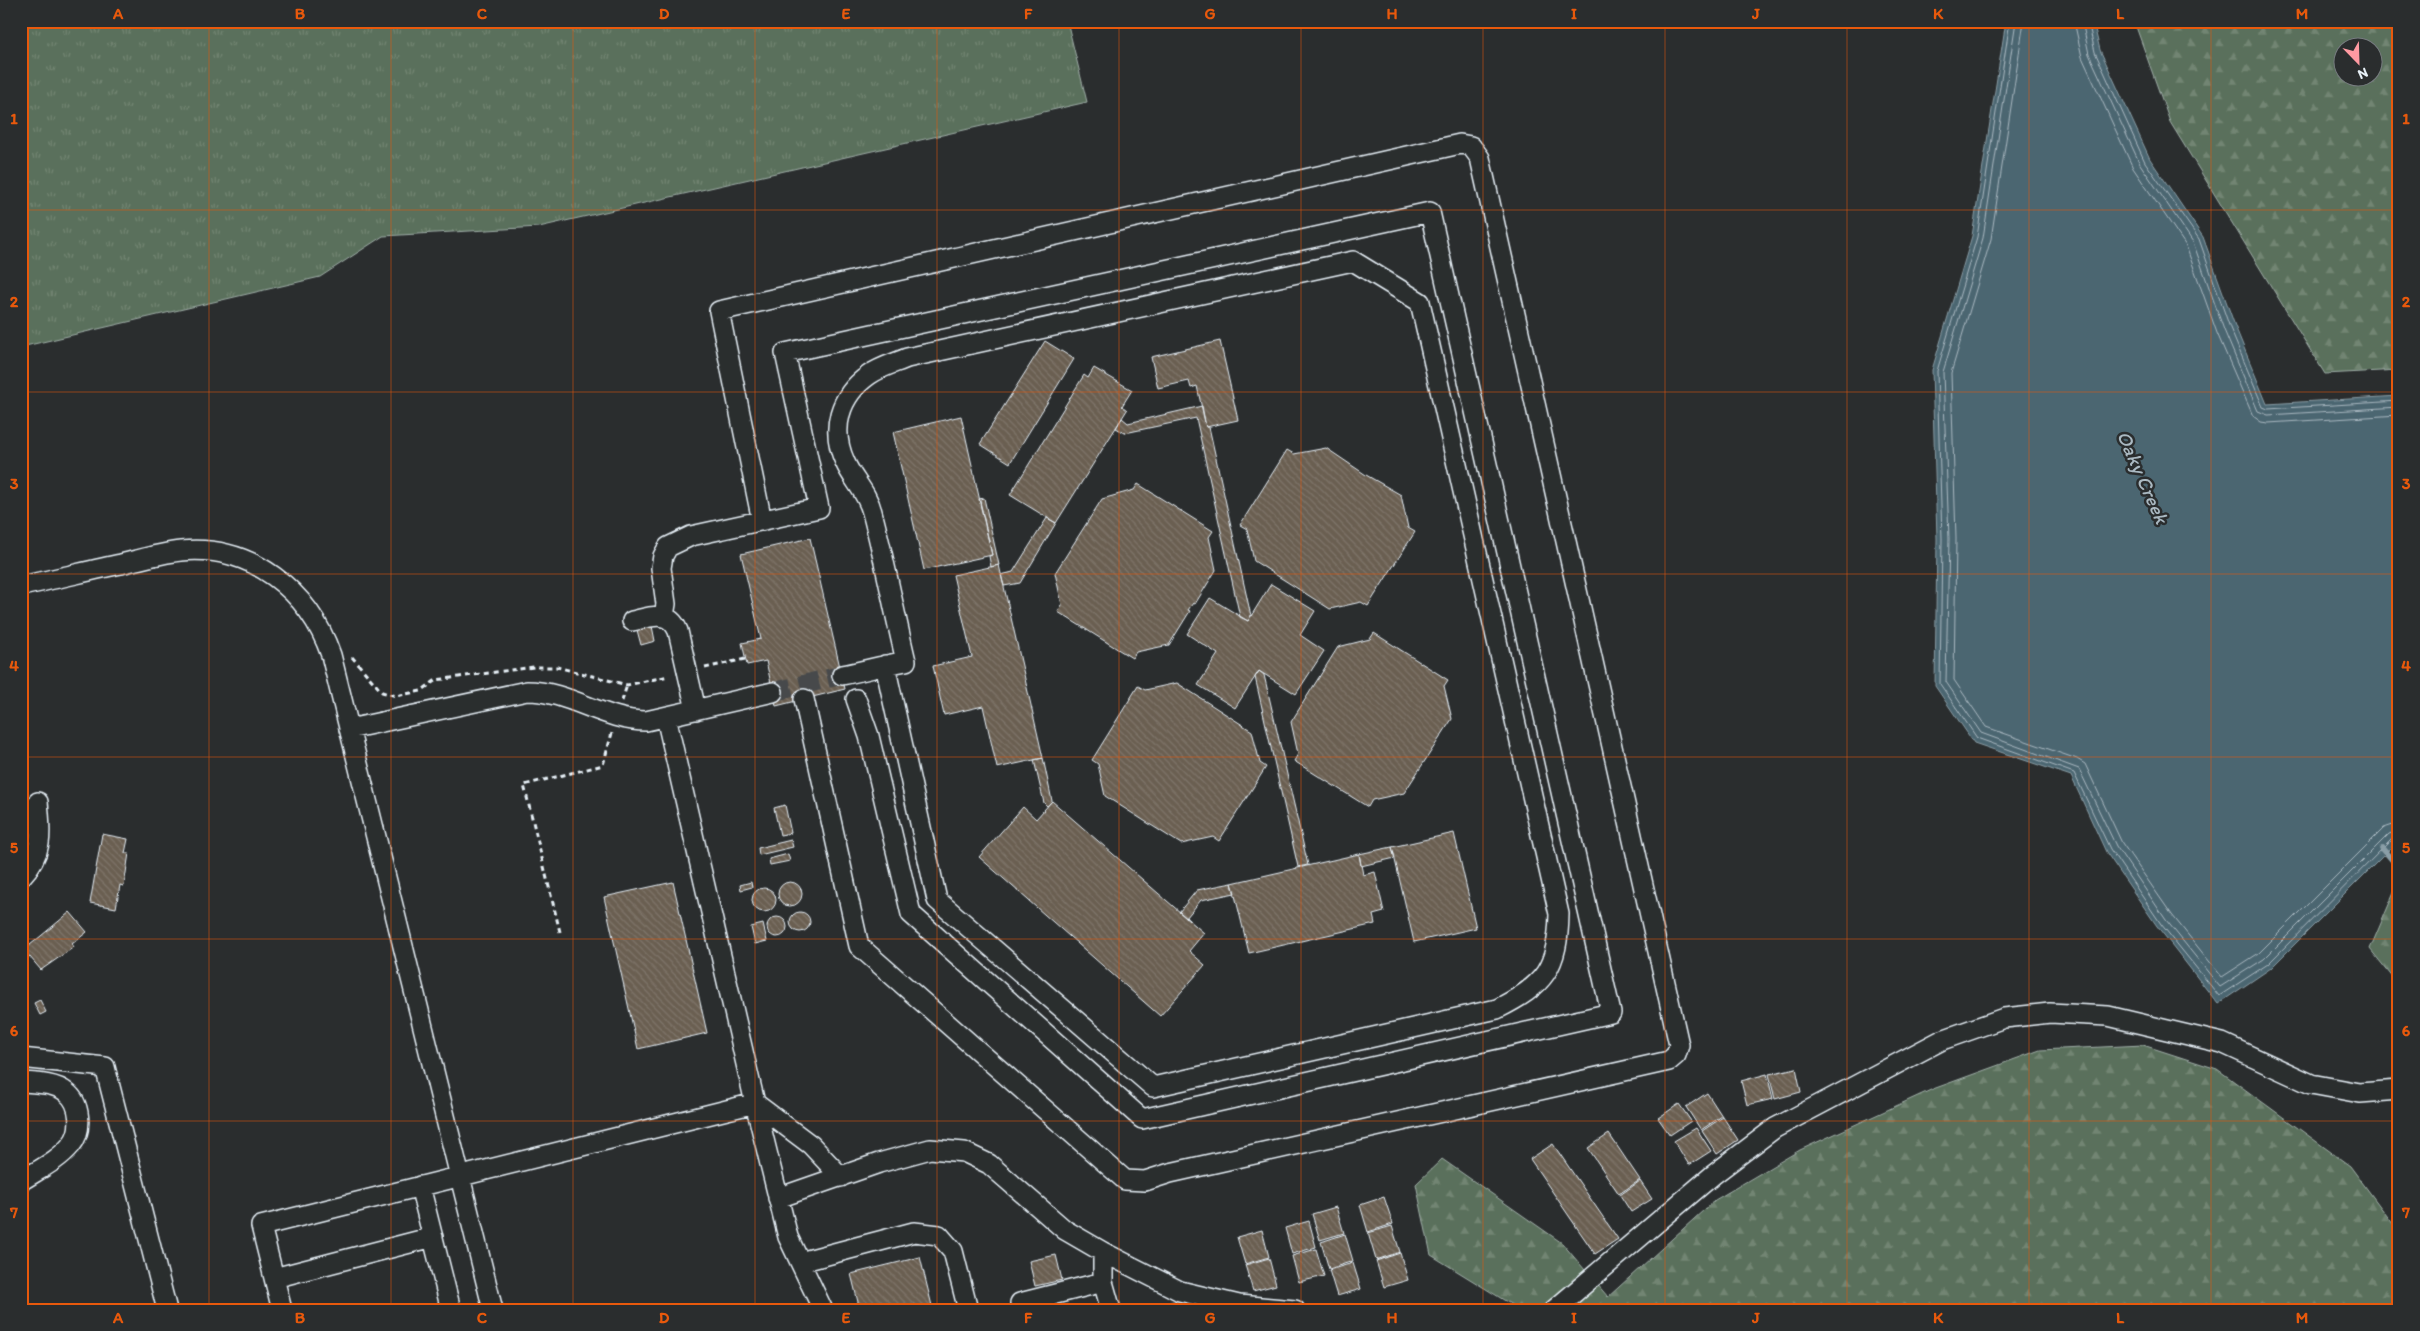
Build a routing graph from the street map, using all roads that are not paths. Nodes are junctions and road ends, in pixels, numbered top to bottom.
1 (762, 521) junction
2 (21, 586) edge
3 (664, 616) junction
4 (632, 621) dead end
5 (885, 665) junction
6 (842, 675) tunnel mouth
7 (772, 692) tunnel mouth
8 (804, 699) dead end
9 (856, 699) dead end
10 (696, 710) junction
11 (666, 717) junction
12 (349, 729) junction
13 (38, 802) dead end
14 (21, 877) edge
15 (21, 1058) edge
16 (21, 1082) edge
17 (2399, 1090) edge
18 (755, 1104) junction
19 (841, 1176) junction
20 (460, 1177) junction
21 (21, 1181) edge
22 (420, 1186) junction
23 (778, 1198) junction
24 (433, 1237) junction
25 (1103, 1252) junction
26 (800, 1262) junction
27 (274, 1278) junction
28 (1103, 1282) junction
29 (1020, 1303) dead end
30 (1236, 1308) edge
31 (166, 1310) edge
32 (282, 1310) edge
33 (450, 1310) edge
34 (493, 1310) edge
35 (823, 1310) edge
36 (968, 1310) edge
37 (1111, 1310) edge
38 (1295, 1310) edge
39 (1554, 1310) edge

1 - 3 street
1 - 8 street
1 - 9 street
2 - 12 street
3 - 4 street
3 - 10 street
5 - 5 street
5 - 6 street
7 - 10 street
10 - 11 street
11 - 12 street
11 - 18 street
12 - 20 street
13 - 14 street
15 - 31 street
16 - 21 street
17 - 39 street
18 - 19 street
18 - 20 street
18 - 23 street
19 - 23 street
19 - 25 street
20 - 22 street
20 - 34 street
22 - 24 street
22 - 27 street
23 - 26 street
24 - 27 street
24 - 33 street
25 - 28 street
25 - 30 street
26 - 35 street
26 - 36 street
27 - 32 street
28 - 29 street
28 - 37 street
30 - 38 street

